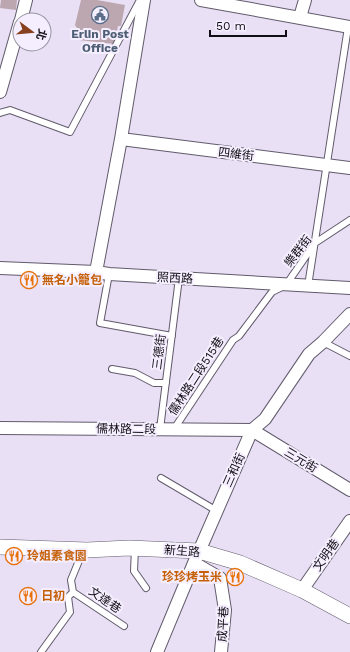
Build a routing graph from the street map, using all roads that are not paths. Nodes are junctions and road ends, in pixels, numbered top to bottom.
1 (26, 0) edge
2 (140, 0) edge
3 (144, 0) edge
4 (201, 0) edge
5 (304, 0) edge
6 (23, 12) edge
7 (300, 18) junction
8 (349, 27) edge
9 (12, 49) edge
10 (0, 92) edge
11 (0, 113) edge
12 (121, 139) junction
13 (327, 166) junction
14 (350, 168) edge
15 (350, 220) edge
16 (315, 243) junction
17 (0, 268) edge
18 (96, 272) junction
19 (109, 274) junction
20 (180, 278) junction
21 (286, 285) junction
22 (308, 286) junction
23 (350, 288) edge
24 (350, 314) edge
25 (172, 336) junction
26 (323, 342) junction
27 (350, 356) edge
28 (112, 369) dead end
29 (166, 383) junction
30 (0, 428) edge
31 (160, 429) junction
32 (174, 429) junction
33 (252, 430) junction
34 (161, 478) dead end
35 (350, 490) edge
36 (217, 511) junction
37 (350, 521) edge
38 (0, 547) edge
39 (135, 548) junction
40 (83, 550) junction
41 (196, 557) junction
42 (146, 588) dead end
43 (302, 590) junction
44 (74, 592) junction
45 (350, 616) edge
46 (124, 626) dead end
47 (41, 652) edge
48 (157, 652) edge
49 (221, 652) edge

1 - 6 street
2 - 11 lane
3 - 12 street
4 - 7 street
5 - 7 street
7 - 8 street
8 - 13 lane
9 - 10 street
12 - 13 street, 四維街
12 - 18 street
13 - 14 street, 四維街
13 - 16 lane
15 - 16 lane, 樂群街
16 - 21 lane, 樂群街
16 - 22 lane
17 - 18 street, 照西路
18 - 19 street, 照西路
19 - 20 street, 照西路
19 - 25 lane
20 - 21 street, 照西路
20 - 25 lane, 三德街
21 - 22 street, 照西路
21 - 32 lane, 儒林路二段515巷
22 - 23 street, 照西路
24 - 26 street, 三和街
25 - 29 lane, 三德街
26 - 27 lane
26 - 33 street, 三和街
28 - 29 lane
29 - 31 lane, 三德街
30 - 31 street, 儒林路二段
31 - 32 street, 儒林路二段
32 - 33 street, 儒林路二段
33 - 35 street, 三元街
33 - 36 street, 三和街
34 - 36 lane
36 - 41 street, 三和街
37 - 43 street, 文明巷
38 - 40 street, 新生路
39 - 40 street, 新生路
39 - 41 street, 新生路
39 - 42 lane
40 - 44 lane, 文達巷
41 - 43 street, 新生路
41 - 48 street, 三和街
41 - 49 street, 成平巷
43 - 45 street, 新生路
44 - 46 lane, 文達巷
44 - 47 lane, 文達巷

